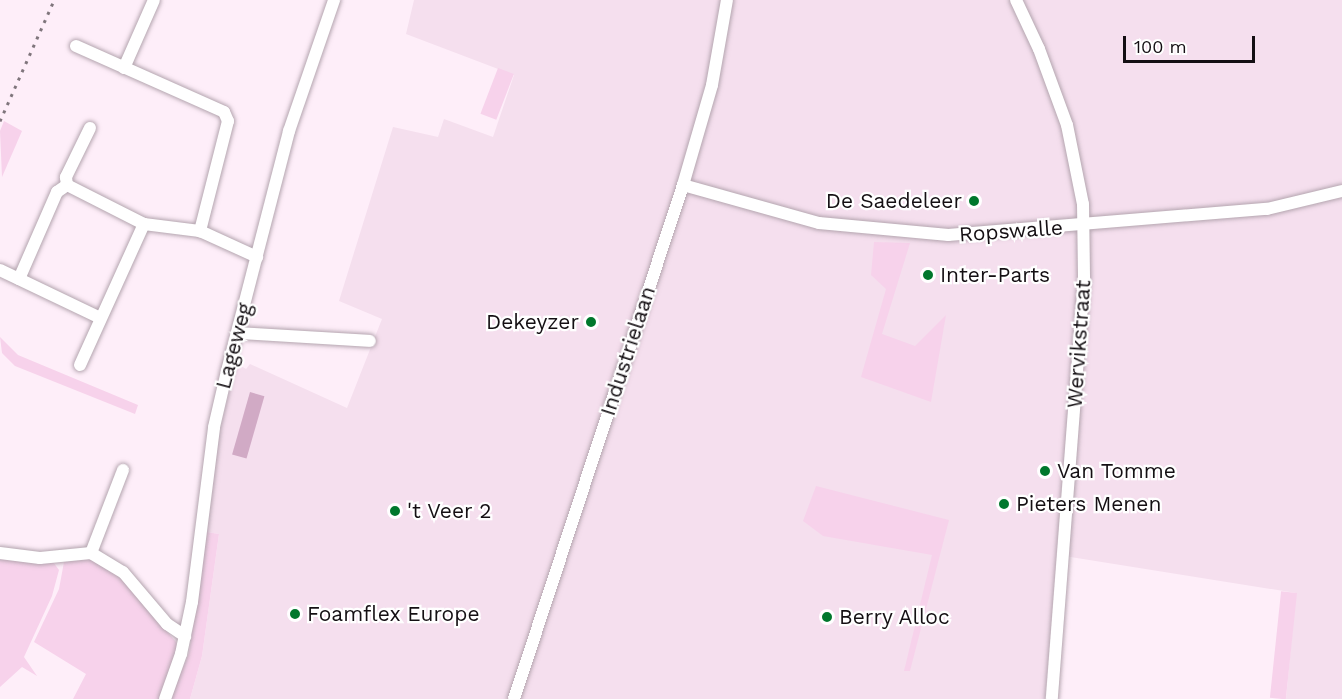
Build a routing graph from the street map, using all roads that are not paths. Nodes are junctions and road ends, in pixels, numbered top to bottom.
1 (154, 0) edge
2 (334, 0) edge
3 (727, 0) edge
4 (1016, 0) edge
5 (76, 46) dead end
6 (123, 68) junction
7 (90, 128) dead end
8 (66, 185) junction
9 (683, 185) junction
10 (1342, 191) edge
11 (144, 224) junction
12 (1083, 225) junction
13 (200, 231) junction
14 (257, 257) junction
15 (0, 270) edge
16 (19, 279) junction
17 (100, 318) junction
18 (240, 333) junction
19 (370, 341) dead end
20 (80, 365) dead end
21 (123, 470) dead end
22 (0, 553) edge
23 (91, 553) junction
24 (185, 636) junction
25 (165, 699) edge
26 (514, 699) edge
27 (1052, 699) edge

1 - 6 street
2 - 14 street, Lageweg
3 - 9 street, Industrielaan
4 - 12 street, Wervikstraat
5 - 6 street
6 - 13 street
7 - 8 street
8 - 11 street
8 - 16 street
9 - 12 street, Ropswalle
9 - 26 street, Industrielaan
10 - 12 street, Ropswalle
11 - 13 street
11 - 17 street
12 - 27 street, Wervikstraat
13 - 14 street
14 - 18 street, Lageweg
15 - 16 street
16 - 17 street
17 - 20 street
18 - 19 street
18 - 24 street, Lageweg
21 - 23 street
22 - 23 street
23 - 24 street
24 - 25 street, Lageweg

